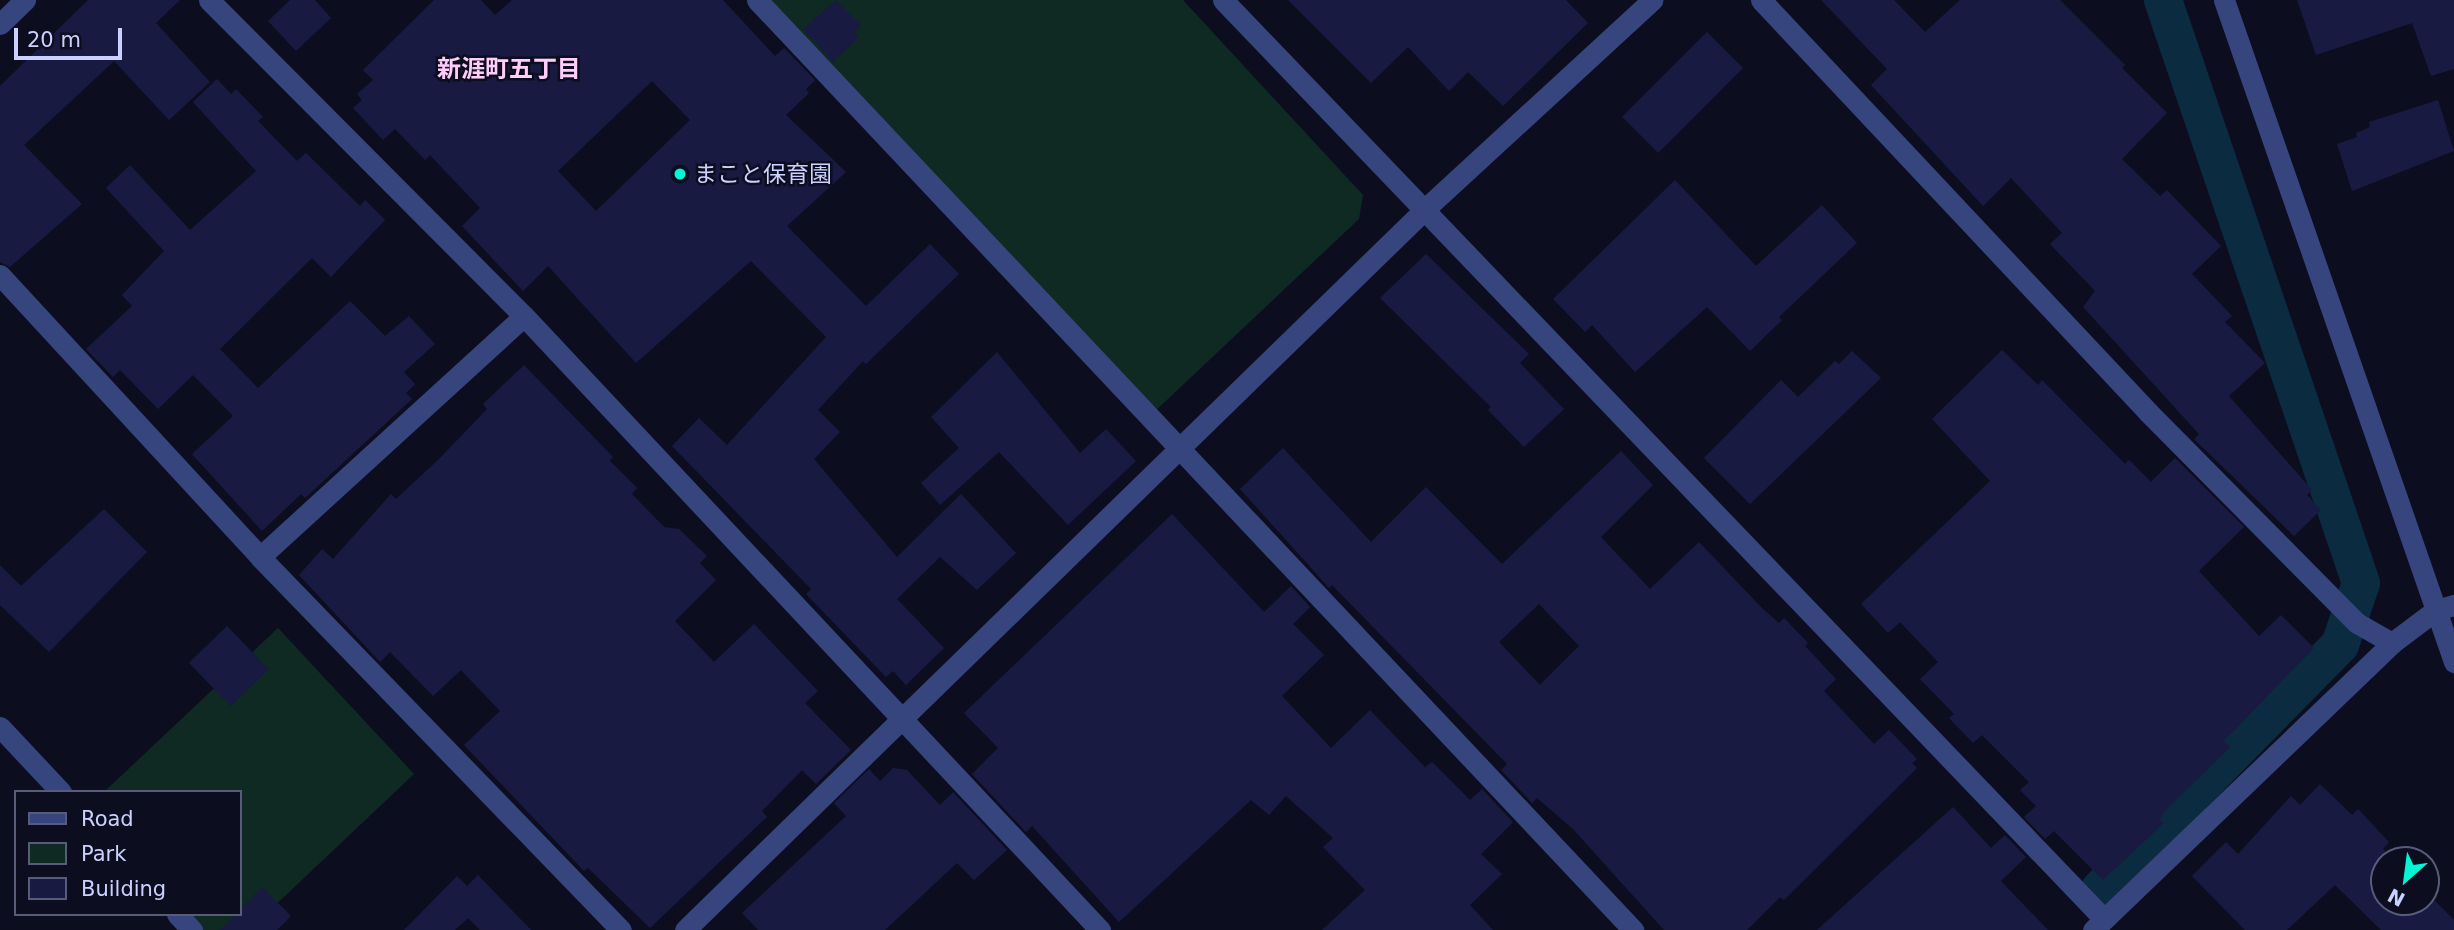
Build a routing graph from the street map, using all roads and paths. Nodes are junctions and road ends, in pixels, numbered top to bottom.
1 (25, 0) edge
2 (209, 0) edge
3 (757, 0) edge
4 (1223, 0) edge
5 (1652, 0) edge
6 (1761, 0) edge
7 (2224, 0) edge
8 (0, 24) edge
9 (1425, 209) junction
10 (0, 275) edge
11 (524, 316) junction
12 (1179, 449) junction
13 (260, 557) junction
14 (2445, 607) edge
15 (2392, 643) junction
16 (2454, 662) edge
17 (904, 721) junction
18 (0, 727) edge
19 (59, 790) edge
20 (179, 916) edge
21 (2099, 924) edge
22 (192, 930) edge
23 (621, 930) edge
24 (685, 930) edge
25 (1100, 930) edge
26 (1633, 930) edge

1 - 8 street
2 - 11 street
3 - 12 street
4 - 9 street
5 - 9 street
6 - 15 street
7 - 14 street
9 - 12 street
9 - 21 street
10 - 13 street
11 - 13 street
11 - 17 street
12 - 17 street
12 - 26 street
13 - 23 street
14 - 15 street
14 - 16 street
15 - 21 street
17 - 24 street
17 - 25 street
18 - 19 street
20 - 22 street

